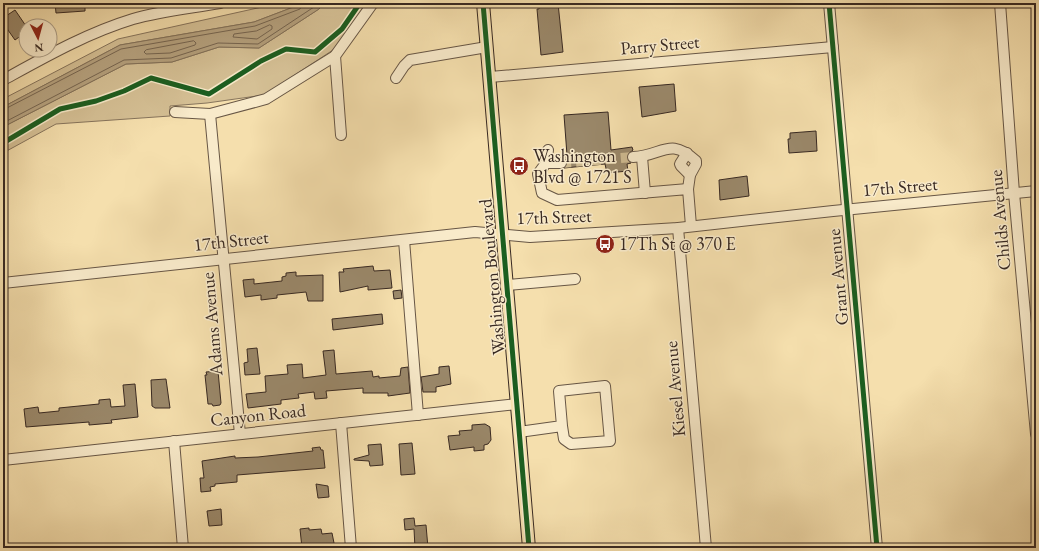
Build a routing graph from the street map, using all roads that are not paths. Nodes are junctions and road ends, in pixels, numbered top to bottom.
1 (220, 3) edge
2 (373, 3) edge
3 (483, 3) edge
4 (829, 3) edge
5 (1000, 3) edge
6 (487, 47) junction
7 (833, 47) junction
8 (335, 56) junction
9 (490, 76) junction
10 (396, 78) dead end
11 (3, 80) edge
12 (175, 112) dead end
13 (210, 114) junction
14 (341, 135) dead end
15 (548, 150) dead end
16 (561, 162) tunnel mouth
17 (546, 163) junction
18 (688, 189) junction
19 (1036, 191) edge
20 (645, 192) junction
21 (1014, 193) junction
22 (846, 209) junction
23 (691, 226) junction
24 (678, 228) junction
25 (503, 236) junction
26 (404, 240) junction
27 (224, 259) junction
28 (575, 279) dead end
29 (3, 283) edge
30 (507, 285) junction
31 (517, 404) junction
32 (418, 415) junction
33 (341, 423) junction
34 (562, 426) junction
35 (519, 432) junction
36 (240, 434) junction
37 (1036, 434) edge
38 (174, 441) junction
39 (3, 460) edge
40 (183, 548) edge
41 (351, 548) edge
42 (530, 548) edge
43 (706, 548) edge
44 (876, 548) edge

1 - 11 street
2 - 8 street
3 - 6 main road, Washington Boulevard
4 - 7 street, Grant Avenue
5 - 21 street, Childs Avenue
6 - 9 main road, Washington Boulevard
6 - 10 street
7 - 9 street, Parry Street
7 - 22 street, Grant Avenue
8 - 13 street
8 - 14 street
9 - 25 main road, Washington Boulevard
12 - 13 street
13 - 27 street, Adams Avenue
15 - 17 street
16 - 17 street
17 - 20 street
18 - 20 street
18 - 20 street
18 - 23 street
19 - 21 street, 17th Street
21 - 22 street, 17th Street
21 - 37 street, Childs Avenue
22 - 23 street, 17th Street
22 - 44 street, Grant Avenue
23 - 24 street, 17th Street
24 - 25 street, 17th Street
24 - 43 street, Kiesel Avenue
25 - 26 street, 17th Street
25 - 30 main road, Washington Boulevard
26 - 27 street, 17th Street
26 - 32 street
27 - 29 street, 17th Street
27 - 36 street, Adams Avenue
28 - 30 street
30 - 31 main road, Washington Boulevard
31 - 32 street, Canyon Road
31 - 35 main road, Washington Boulevard
32 - 33 street, Canyon Road
33 - 36 street, Canyon Road
33 - 41 street
34 - 34 street
34 - 35 street
35 - 42 main road, Washington Boulevard
36 - 38 street, Canyon Road
38 - 39 street, Canyon Road
38 - 40 street

